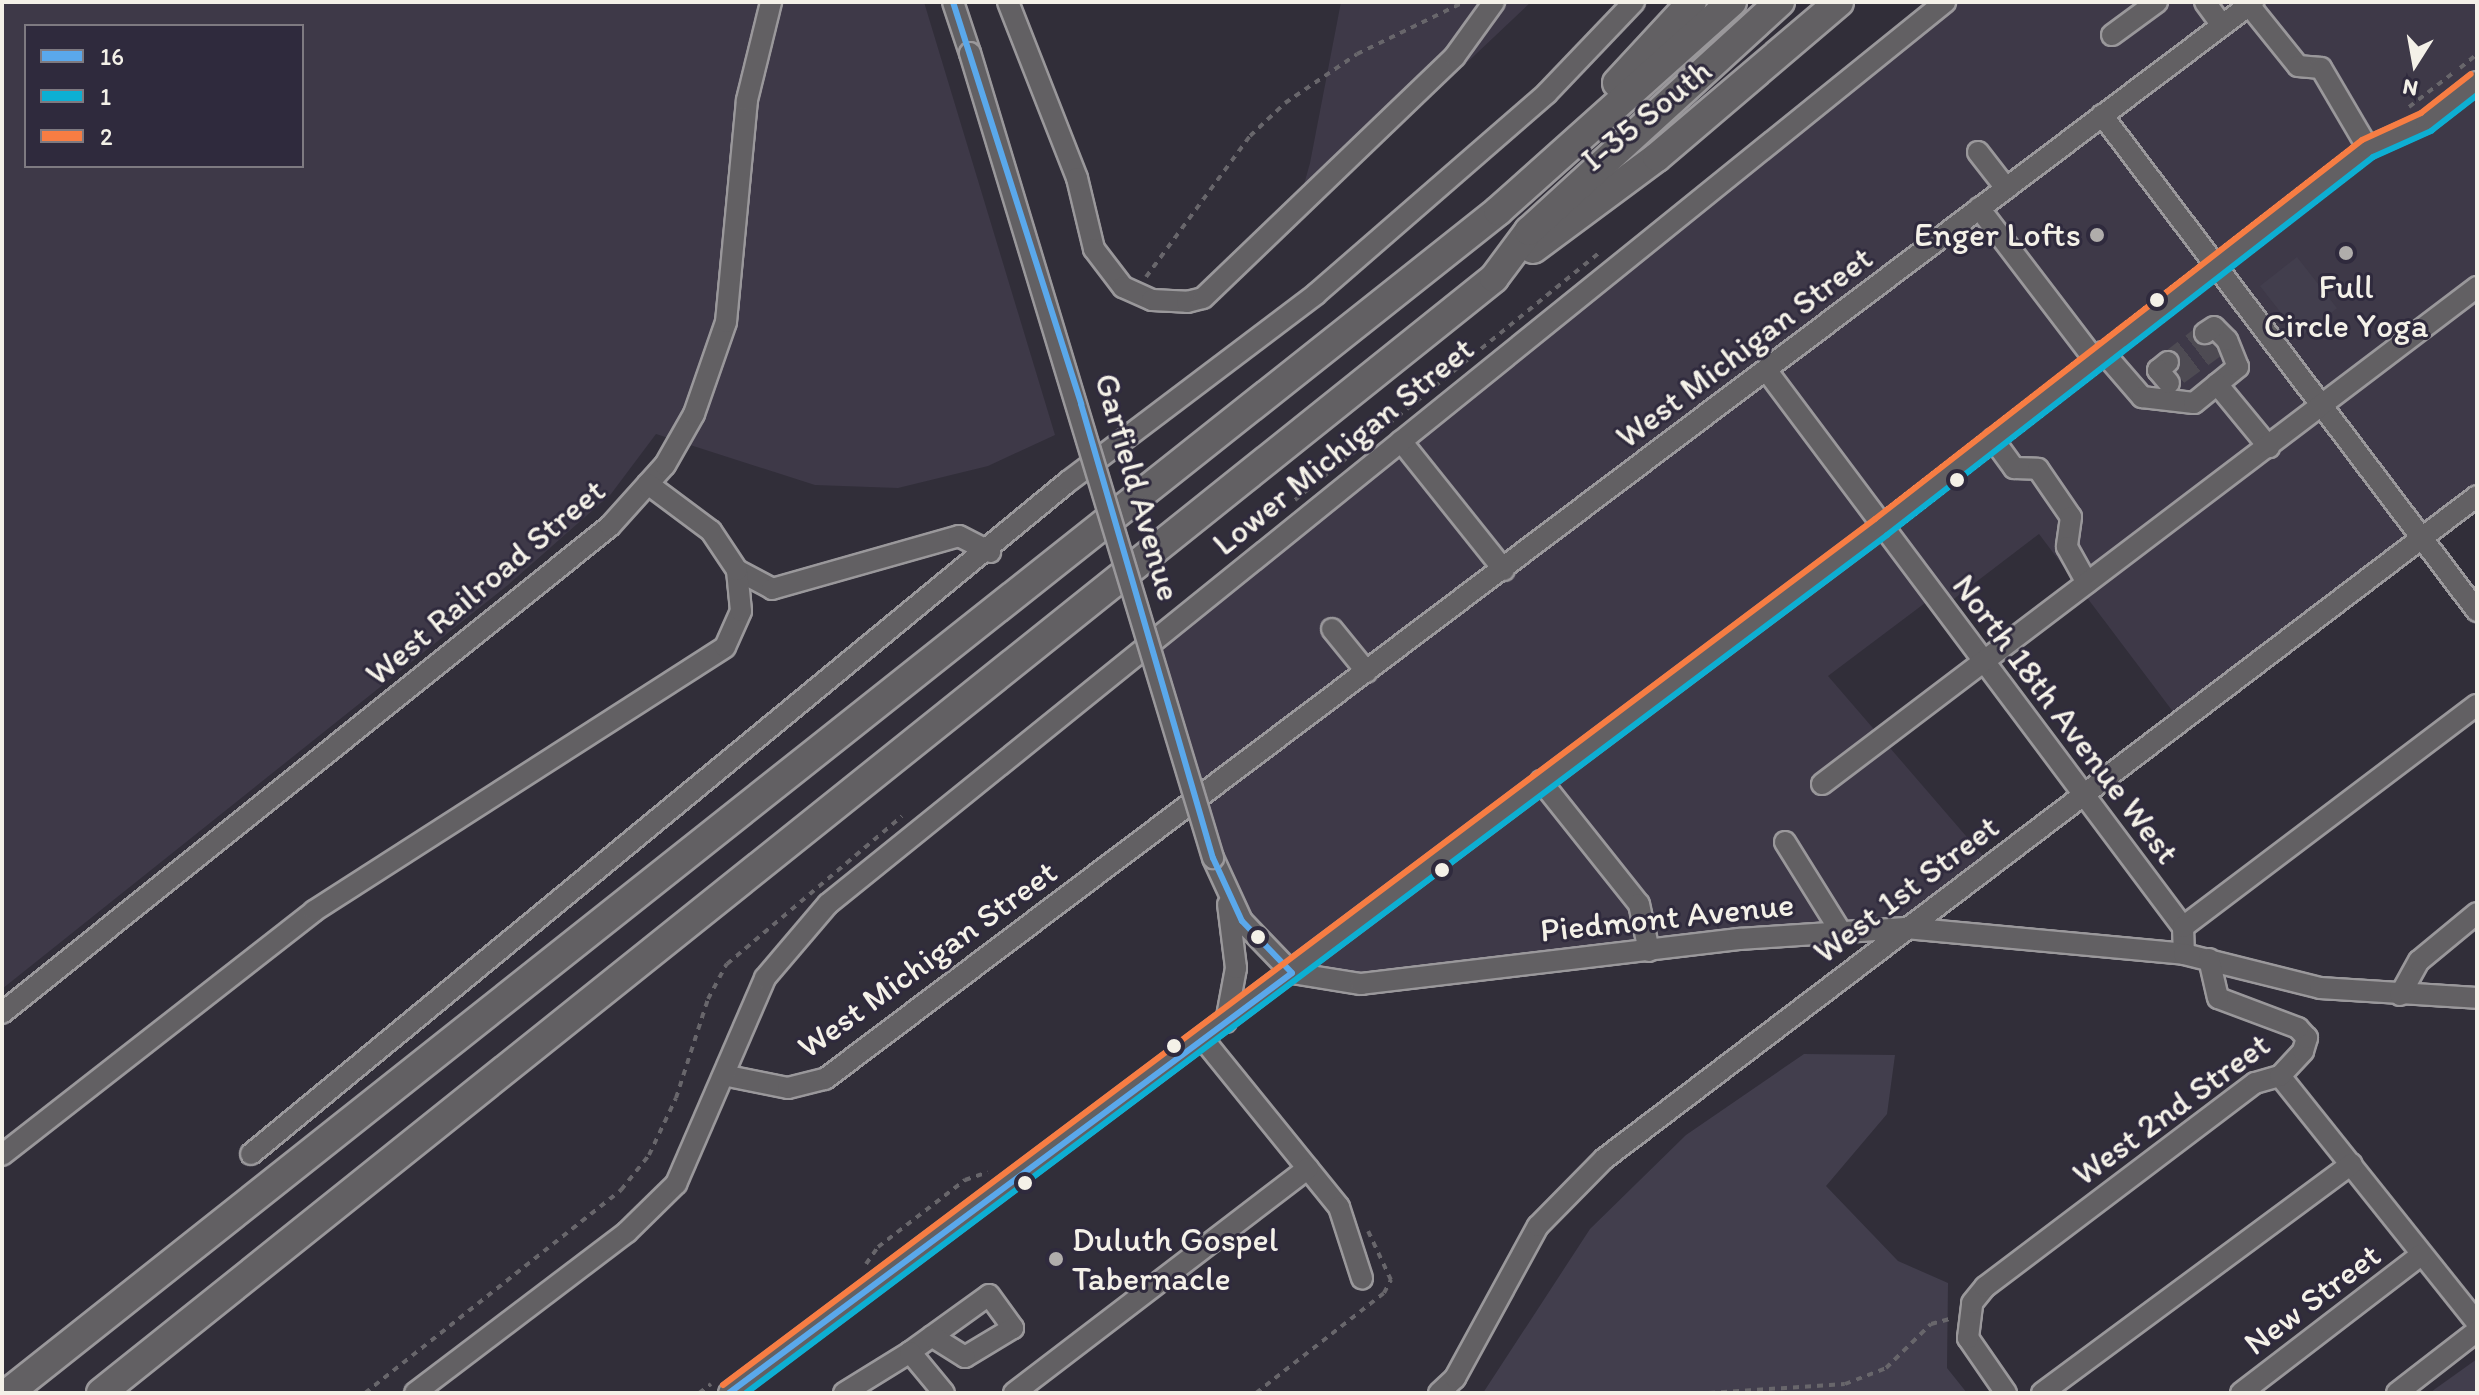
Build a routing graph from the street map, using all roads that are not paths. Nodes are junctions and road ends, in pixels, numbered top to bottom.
1 (771, 2) edge
2 (953, 2) edge
3 (1008, 2) edge
4 (1494, 2) edge
5 (1634, 2) edge
6 (1692, 2) edge
7 (1732, 2) edge
8 (1780, 2) edge
9 (1839, 2) edge
10 (1945, 2) edge
11 (2157, 2) edge
12 (2205, 2) edge
13 (2251, 4) edge
14 (2222, 25) junction
15 (2112, 35) dead end
16 (2477, 82) edge
17 (2102, 115) junction
18 (2368, 148) junction
19 (1978, 152) dead end
20 (2006, 188) junction
21 (1979, 208) junction
22 (1498, 211) junction
23 (2211, 267) junction
24 (1494, 278) junction
25 (2477, 287) edge
26 (2254, 319) junction
27 (2098, 355) junction
28 (1767, 371) junction
29 (2217, 384) junction
30 (2322, 407) junction
31 (1993, 439) junction
32 (1401, 441) junction
33 (2269, 447) junction
34 (648, 484) junction
35 (2477, 496) edge
36 (1881, 527) junction
37 (2420, 539) junction
38 (990, 552) junction
39 (737, 570) junction
40 (1504, 570) junction
41 (2087, 583) junction
42 (2477, 611) edge
43 (1332, 629) dead end
44 (1982, 662) junction
45 (1367, 672) junction
46 (2477, 705) edge
47 (1541, 781) junction
48 (1822, 784) dead end
49 (2083, 795) junction
50 (1785, 842) dead end
51 (1226, 892) junction
52 (2477, 913) edge
53 (2183, 927) junction
54 (1906, 928) junction
55 (1841, 932) junction
56 (1649, 951) junction
57 (2184, 954) junction
58 (2209, 959) junction
59 (1292, 973) junction
60 (2400, 995) junction
61 (2477, 998) edge
62 (2, 1013) edge
63 (1226, 1022) junction
64 (1203, 1039) junction
65 (728, 1076) junction
66 (2280, 1076) junction
67 (251, 1154) dead end
68 (2, 1155) edge
69 (2352, 1164) junction
70 (1308, 1168) junction
71 (2421, 1255) junction
72 (1362, 1278) dead end
73 (2477, 1323) edge
74 (2477, 1331) edge
75 (932, 1336) dead end
76 (910, 1352) junction
77 (8, 1393) edge
78 (101, 1393) edge
79 (415, 1393) edge
80 (729, 1393) edge
81 (844, 1393) edge
82 (944, 1393) edge
83 (1014, 1393) edge
84 (1439, 1393) edge
85 (2006, 1393) edge
86 (2042, 1393) edge
87 (2241, 1393) edge
88 (2397, 1393) edge

1 - 34 street, West Railroad Street
2 - 51 street, Garfield Avenue, bridge
3 - 4 street
5 - 38 street
6 - 22 highway
7 - 22 highway
8 - 24 highway
9 - 24 highway, I-35 South
10 - 32 street, Lower Michigan Street
11 - 15 street
12 - 14 street
13 - 14 street, West Michigan Street
13 - 18 street
14 - 17 street, West Michigan Street
16 - 18 street
17 - 20 street, West Michigan Street
17 - 23 street
18 - 23 street
19 - 20 street
20 - 21 street, West Michigan Street
21 - 27 street
21 - 28 street, West Michigan Street
22 - 77 highway
23 - 26 street
23 - 27 street
24 - 78 highway
25 - 30 street
26 - 29 street
26 - 30 street
27 - 29 street
27 - 31 street
28 - 36 street, North 18th Avenue West
28 - 40 street, West Michigan Street
29 - 33 street
30 - 33 street
30 - 37 street
31 - 36 street
31 - 41 street
32 - 40 street
32 - 65 street, Lower Michigan Street
33 - 41 street
34 - 39 street
34 - 62 street, West Railroad Street
35 - 37 street, West 1st Street
36 - 44 street, North 18th Avenue West
36 - 47 street
37 - 42 street
37 - 49 street, West 1st Street
38 - 39 street
38 - 67 street
39 - 68 street
40 - 45 street, West Michigan Street
41 - 44 street
43 - 45 street
44 - 48 street
44 - 49 street, North 18th Avenue West
45 - 65 street, West Michigan Street
46 - 53 street
47 - 56 street
47 - 59 street
49 - 53 street, North 18th Avenue West
49 - 54 street, West 1st Street
50 - 55 street
51 - 59 street, Garfield Avenue
51 - 63 street
52 - 60 street
53 - 57 street
54 - 55 street, Piedmont Avenue
54 - 57 street, Piedmont Avenue
54 - 84 street, West 1st Street
55 - 56 street, Piedmont Avenue
56 - 59 street, Piedmont Avenue
57 - 58 street, Piedmont Avenue
58 - 60 street, Piedmont Avenue
58 - 66 street, West 2nd Street
59 - 63 street
60 - 61 street, Piedmont Avenue
63 - 64 street
64 - 70 street
64 - 80 street
65 - 79 street
66 - 69 street
66 - 85 street, West 2nd Street
69 - 71 street
69 - 86 street
70 - 72 street
70 - 83 street
71 - 73 street
71 - 87 street, New Street
74 - 88 street
75 - 76 street
76 - 81 street
76 - 82 street

